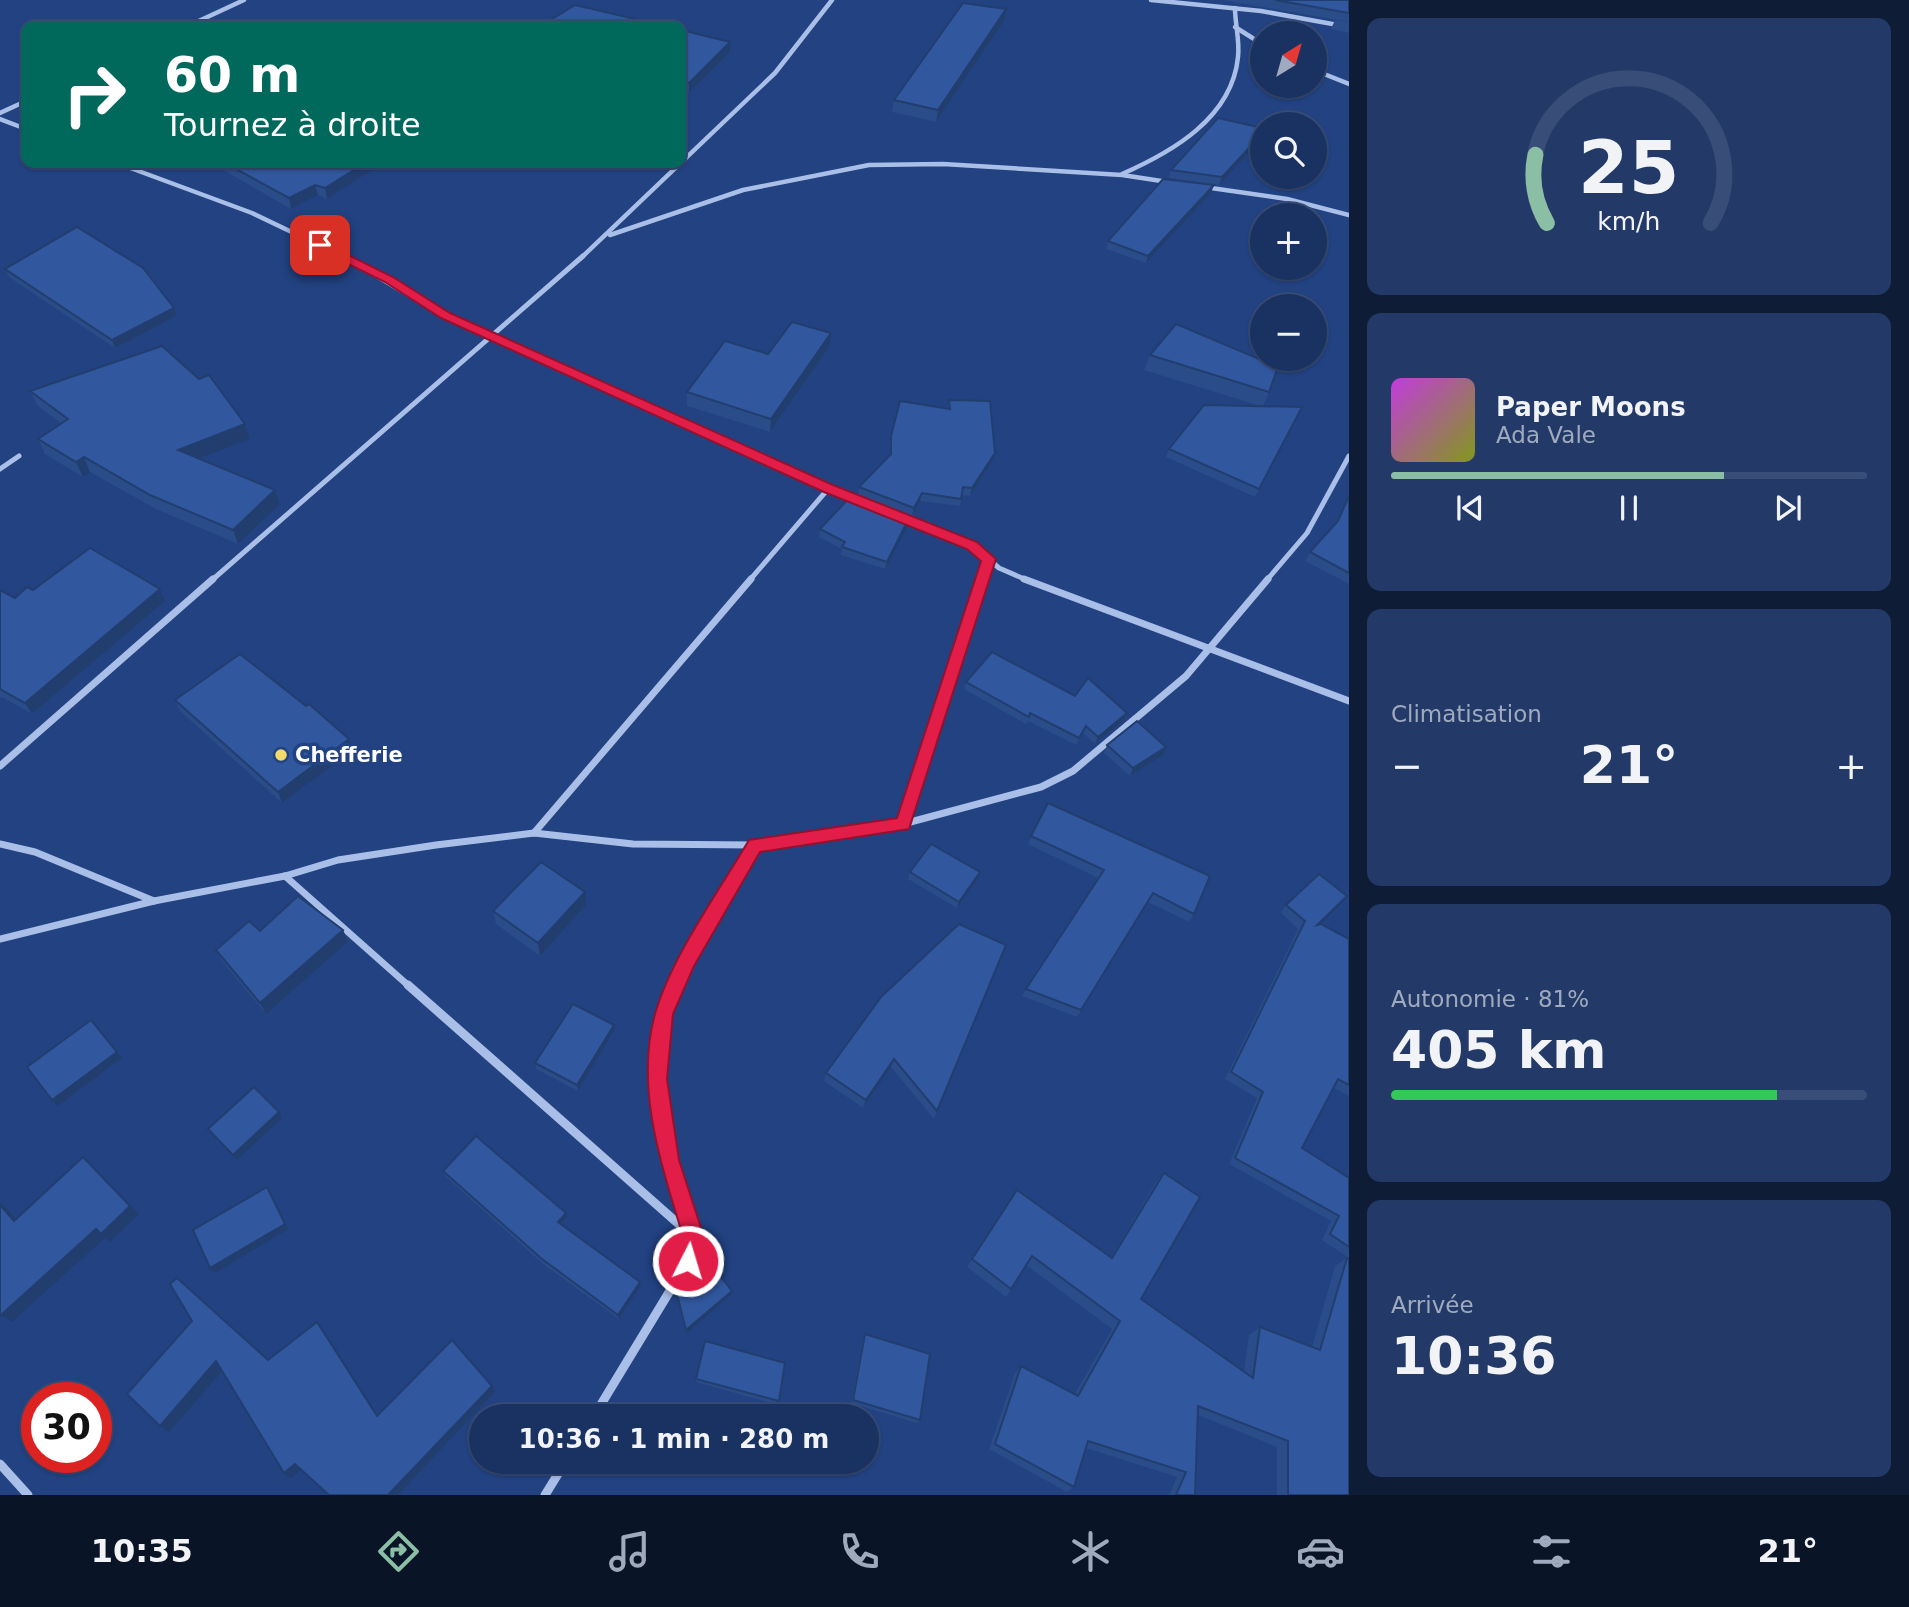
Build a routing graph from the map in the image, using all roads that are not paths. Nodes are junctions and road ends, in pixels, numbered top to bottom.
1 (244, 0) edge
2 (832, 0) edge
3 (1151, 0) edge
4 (1262, 0) edge
5 (1235, 8) junction
6 (1261, 11) junction
7 (199, 21) edge
8 (1235, 27) junction
9 (1349, 27) edge
10 (1250, 36) edge
11 (1327, 76) edge
12 (1349, 85) edge
13 (21, 103) edge
14 (0, 113) edge
15 (0, 119) edge
16 (21, 127) edge
17 (686, 159) edge
18 (130, 168) edge
19 (677, 168) edge
20 (1122, 175) junction
21 (1177, 183) edge
22 (1191, 185) edge
23 (1349, 215) edge
24 (606, 236) junction
25 (490, 335) junction
26 (19, 456) dead end
27 (1349, 456) edge
28 (0, 469) edge
29 (828, 489) junction
30 (863, 502) edge
31 (898, 516) edge
32 (989, 559) junction
33 (1209, 649) junction
34 (1349, 701) edge
35 (0, 766) edge
36 (903, 824) junction
37 (534, 833) junction
38 (0, 844) edge
39 (755, 845) junction
40 (285, 876) junction
41 (155, 901) junction
42 (0, 939) edge
43 (693, 1237) junction
44 (601, 1404) edge
45 (0, 1464) edge
46 (558, 1474) edge
47 (28, 1495) edge
48 (545, 1495) edge

1 - 7 street
2 - 17 street
3 - 5 street
4 - 6 street
5 - 6 street
5 - 8 street
6 - 9 street
8 - 10 street
8 - 20 street
11 - 12 street
13 - 14 street
15 - 16 street
18 - 25 street
19 - 24 street
20 - 21 street
20 - 24 street
22 - 23 street
24 - 25 street
25 - 29 street
25 - 35 street
26 - 28 street
27 - 33 street
29 - 30 street
29 - 37 street
31 - 32 street
32 - 33 street
32 - 36 street
33 - 34 street
33 - 36 street
36 - 39 street
37 - 39 street
37 - 40 street
38 - 41 street
39 - 43 street
40 - 41 street
40 - 43 street
41 - 42 street
43 - 44 street
45 - 47 street
46 - 48 street

